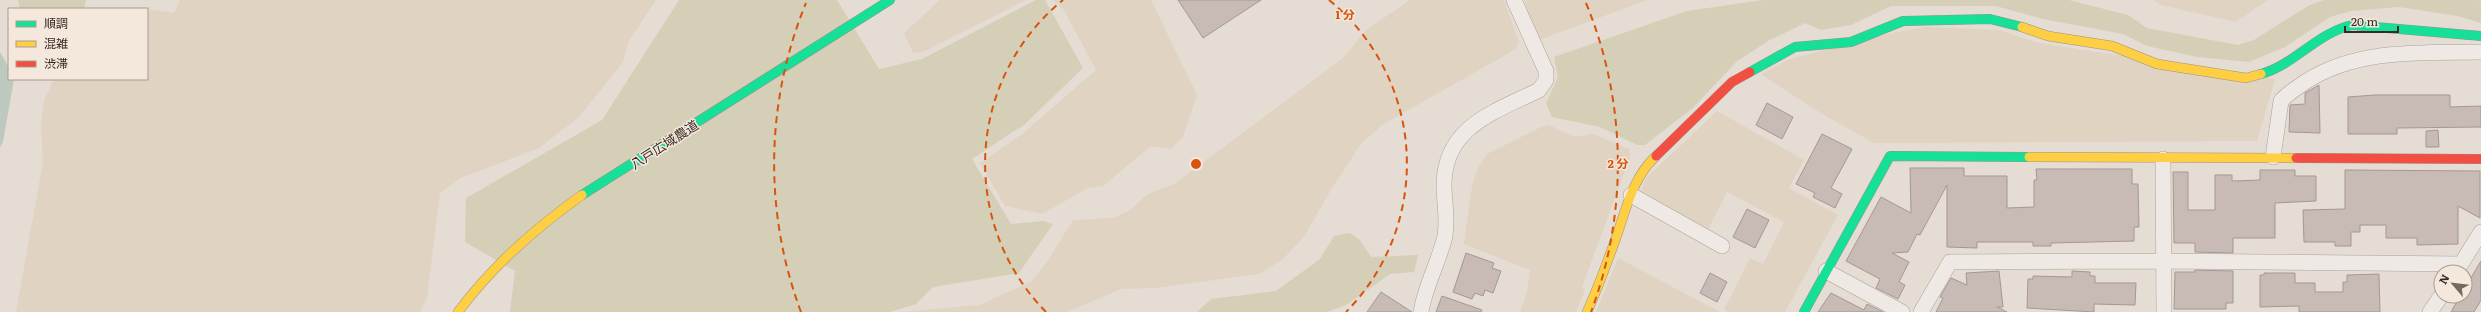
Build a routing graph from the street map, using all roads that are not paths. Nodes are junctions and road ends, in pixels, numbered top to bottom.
1 (890, 0) edge
2 (1514, 0) edge
3 (2481, 36) edge
4 (2481, 52) edge
5 (2273, 156) junction
6 (2163, 159) junction
7 (2481, 159) edge
8 (1631, 195) junction
9 (2481, 232) edge
10 (1722, 246) dead end
11 (2164, 261) junction
12 (2461, 264) edge
13 (2433, 267) edge
14 (1826, 271) junction
15 (458, 312) edge
16 (1421, 312) edge
17 (1587, 312) edge
18 (1804, 312) edge
19 (1902, 312) edge
20 (1921, 312) edge
21 (2164, 312) edge

1 - 15 street, 八戸広域農道
2 - 16 street
3 - 8 street
4 - 5 street
5 - 6 street
5 - 7 street
6 - 11 street
6 - 14 street
8 - 10 street
8 - 17 street
9 - 12 street
11 - 13 street
11 - 20 street
11 - 21 street
14 - 18 street
14 - 19 street

